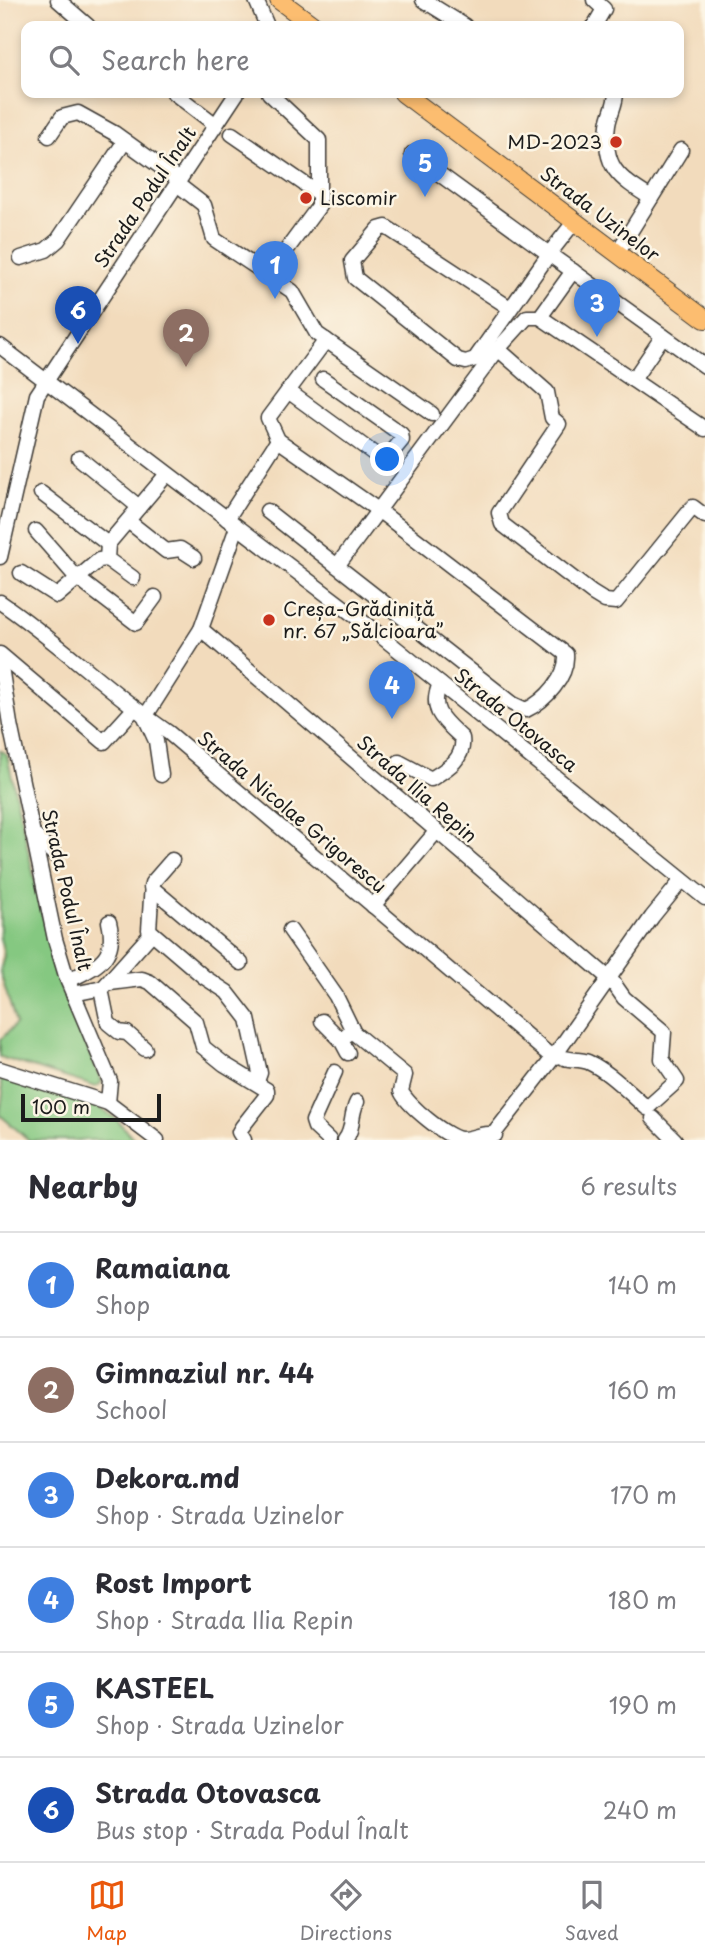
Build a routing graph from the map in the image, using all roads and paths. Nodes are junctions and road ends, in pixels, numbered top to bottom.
1 (58, 0) edge
2 (256, 0) edge
3 (279, 0) edge
4 (423, 0) edge
5 (594, 0) edge
6 (83, 21) edge
7 (265, 21) edge
8 (307, 21) edge
9 (457, 21) edge
10 (597, 21) edge
11 (181, 98) edge
12 (234, 98) edge
13 (274, 98) edge
14 (410, 98) edge
15 (615, 98) edge
16 (216, 125) junction
17 (232, 134) dead end
18 (49, 136) dead end
19 (125, 141) junction
20 (681, 150) dead end
21 (412, 154) dead end
22 (178, 182) junction
23 (319, 194) junction
24 (651, 198) junction
25 (575, 221) junction
26 (617, 253) junction
27 (549, 254) junction
28 (21, 258) dead end
29 (573, 271) junction
30 (268, 275) junction
31 (510, 309) junction
32 (540, 317) junction
33 (705, 319) edge
34 (663, 336) junction
35 (326, 340) junction
36 (0, 346) edge
37 (498, 349) junction
38 (705, 366) edge
39 (323, 379) dead end
40 (633, 380) junction
41 (46, 381) junction
42 (288, 391) junction
43 (432, 414) dead end
44 (705, 429) edge
45 (278, 440) junction
46 (79, 458) dead end
47 (167, 474) junction
48 (41, 493) dead end
49 (139, 507) junction
50 (378, 510) junction
51 (267, 511) dead end
52 (705, 516) edge
53 (128, 521) junction
54 (232, 523) junction
55 (36, 531) dead end
56 (108, 551) junction
57 (0, 557) edge
58 (194, 558) dead end
59 (337, 566) junction
60 (20, 573) dead end
61 (77, 578) junction
62 (133, 578) dead end
63 (155, 597) dead end
64 (0, 602) edge
65 (201, 629) junction
66 (0, 654) edge
67 (0, 660) edge
68 (440, 684) junction
69 (140, 713) junction
70 (0, 739) edge
71 (15, 752) junction
72 (399, 762) dead end
73 (161, 775) dead end
74 (436, 832) junction
75 (33, 834) junction
76 (56, 856) dead end
77 (172, 860) dead end
78 (682, 880) junction
79 (151, 887) junction
80 (705, 898) edge
81 (373, 906) junction
82 (109, 922) dead end
83 (290, 930) dead end
84 (152, 933) junction
85 (241, 963) dead end
86 (608, 978) junction
87 (105, 986) junction
88 (70, 987) junction
89 (322, 1021) dead end
90 (347, 1041) junction
91 (145, 1049) dead end
92 (554, 1056) junction
93 (0, 1069) edge
94 (335, 1072) dead end
95 (257, 1082) junction
96 (357, 1102) dead end
97 (108, 1103) junction
98 (653, 1118) dead end
99 (492, 1137) edge
100 (153, 1139) edge
101 (244, 1140) edge
102 (329, 1140) edge
103 (345, 1140) edge
104 (675, 1140) edge

1 - 6 street
2 - 7 street
3 - 8 main road
4 - 9 street
5 - 10 street
11 - 16 street
12 - 16 street, Strada Podul Înalt
13 - 23 street
14 - 25 main road, Strada Uzinelor
15 - 24 street
16 - 22 street, Strada Podul Înalt
17 - 23 street
18 - 19 street
19 - 22 street
19 - 28 street
20 - 24 street
21 - 27 street
22 - 30 street
22 - 41 street, Strada Podul Înalt
23 - 30 street
24 - 26 street
25 - 26 main road, Strada Uzinelor
25 - 27 street
26 - 33 main road, Strada Uzinelor
27 - 29 street
27 - 31 street
29 - 32 street
29 - 34 street
30 - 35 street
31 - 31 street
32 - 37 street
32 - 40 street
34 - 38 street
34 - 40 street
35 - 42 street
35 - 43 street
36 - 41 street, Strada Otovasca
37 - 50 street
37 - 52 street
39 - 42 street
40 - 44 street
41 - 47 street, Strada Otovasca
41 - 57 street, Strada Podul Înalt
42 - 45 street
45 - 50 street
45 - 54 street
46 - 49 street
47 - 49 street
47 - 54 street, Strada Otovasca
48 - 56 street
49 - 53 street
50 - 59 street
50 - 59 street
51 - 59 street
53 - 56 street
53 - 58 street
54 - 65 street
54 - 68 street, Strada Otovasca
55 - 61 street
56 - 61 street
56 - 62 street
60 - 61 street
61 - 63 street
64 - 69 street, Strada Nicolae Grigorescu
65 - 69 street
65 - 74 street, Strada Ilia Repin
66 - 69 street
67 - 71 street, Strada Podul Înalt
68 - 72 street
68 - 78 street, Strada Otovasca
69 - 73 street
69 - 81 street, Strada Nicolae Grigorescu
70 - 71 street
71 - 75 street, Strada Podul Înalt
74 - 81 street
74 - 86 street, Strada Ilia Repin
75 - 76 street
75 - 88 street, Strada Podul Înalt
77 - 79 street
78 - 80 street, Strada Otovasca
78 - 86 street
79 - 84 street
79 - 85 street
81 - 92 street, Strada Nicolae Grigorescu
82 - 88 street
83 - 90 street
84 - 87 street
84 - 95 street
86 - 92 street
86 - 92 street, Strada Ilia Repin
87 - 88 street
87 - 91 street
87 - 95 street
88 - 97 street, Strada Podul Înalt
89 - 90 street
90 - 99 street
92 - 99 street
93 - 97 street
94 - 102 street
95 - 101 street
96 - 103 street
97 - 100 street
98 - 104 street

